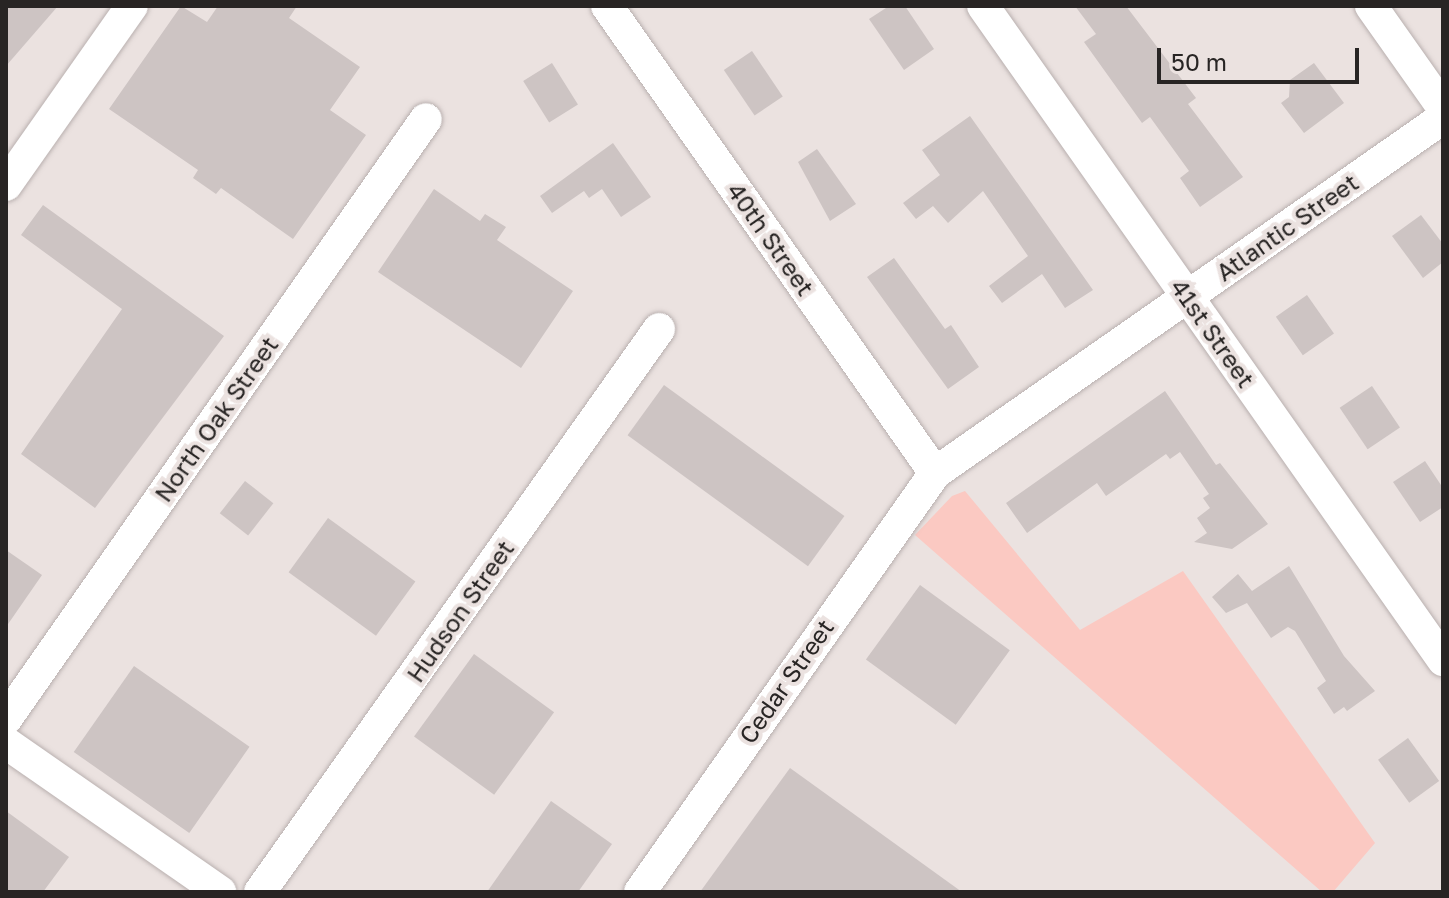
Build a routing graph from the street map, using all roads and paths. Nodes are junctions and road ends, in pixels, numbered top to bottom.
1 (132, 6) edge
2 (607, 6) edge
3 (983, 6) edge
4 (1371, 6) edge
5 (1443, 108) edge
6 (1443, 118) edge
7 (426, 119) dead end
8 (6, 185) edge
9 (1187, 297) junction
10 (659, 329) dead end
11 (935, 473) junction
12 (1443, 660) edge
13 (6, 719) edge
14 (6, 743) edge
15 (220, 892) edge
16 (260, 892) edge
17 (640, 892) edge

1 - 8 street
2 - 11 street, 40th Street
3 - 9 street, 41st Street
4 - 5 street
6 - 9 street, Atlantic Street
7 - 13 street, North Oak Street
9 - 11 street, Atlantic Street
9 - 12 street, 41st Street
10 - 16 street, Hudson Street
11 - 17 street, Cedar Street
14 - 15 street

